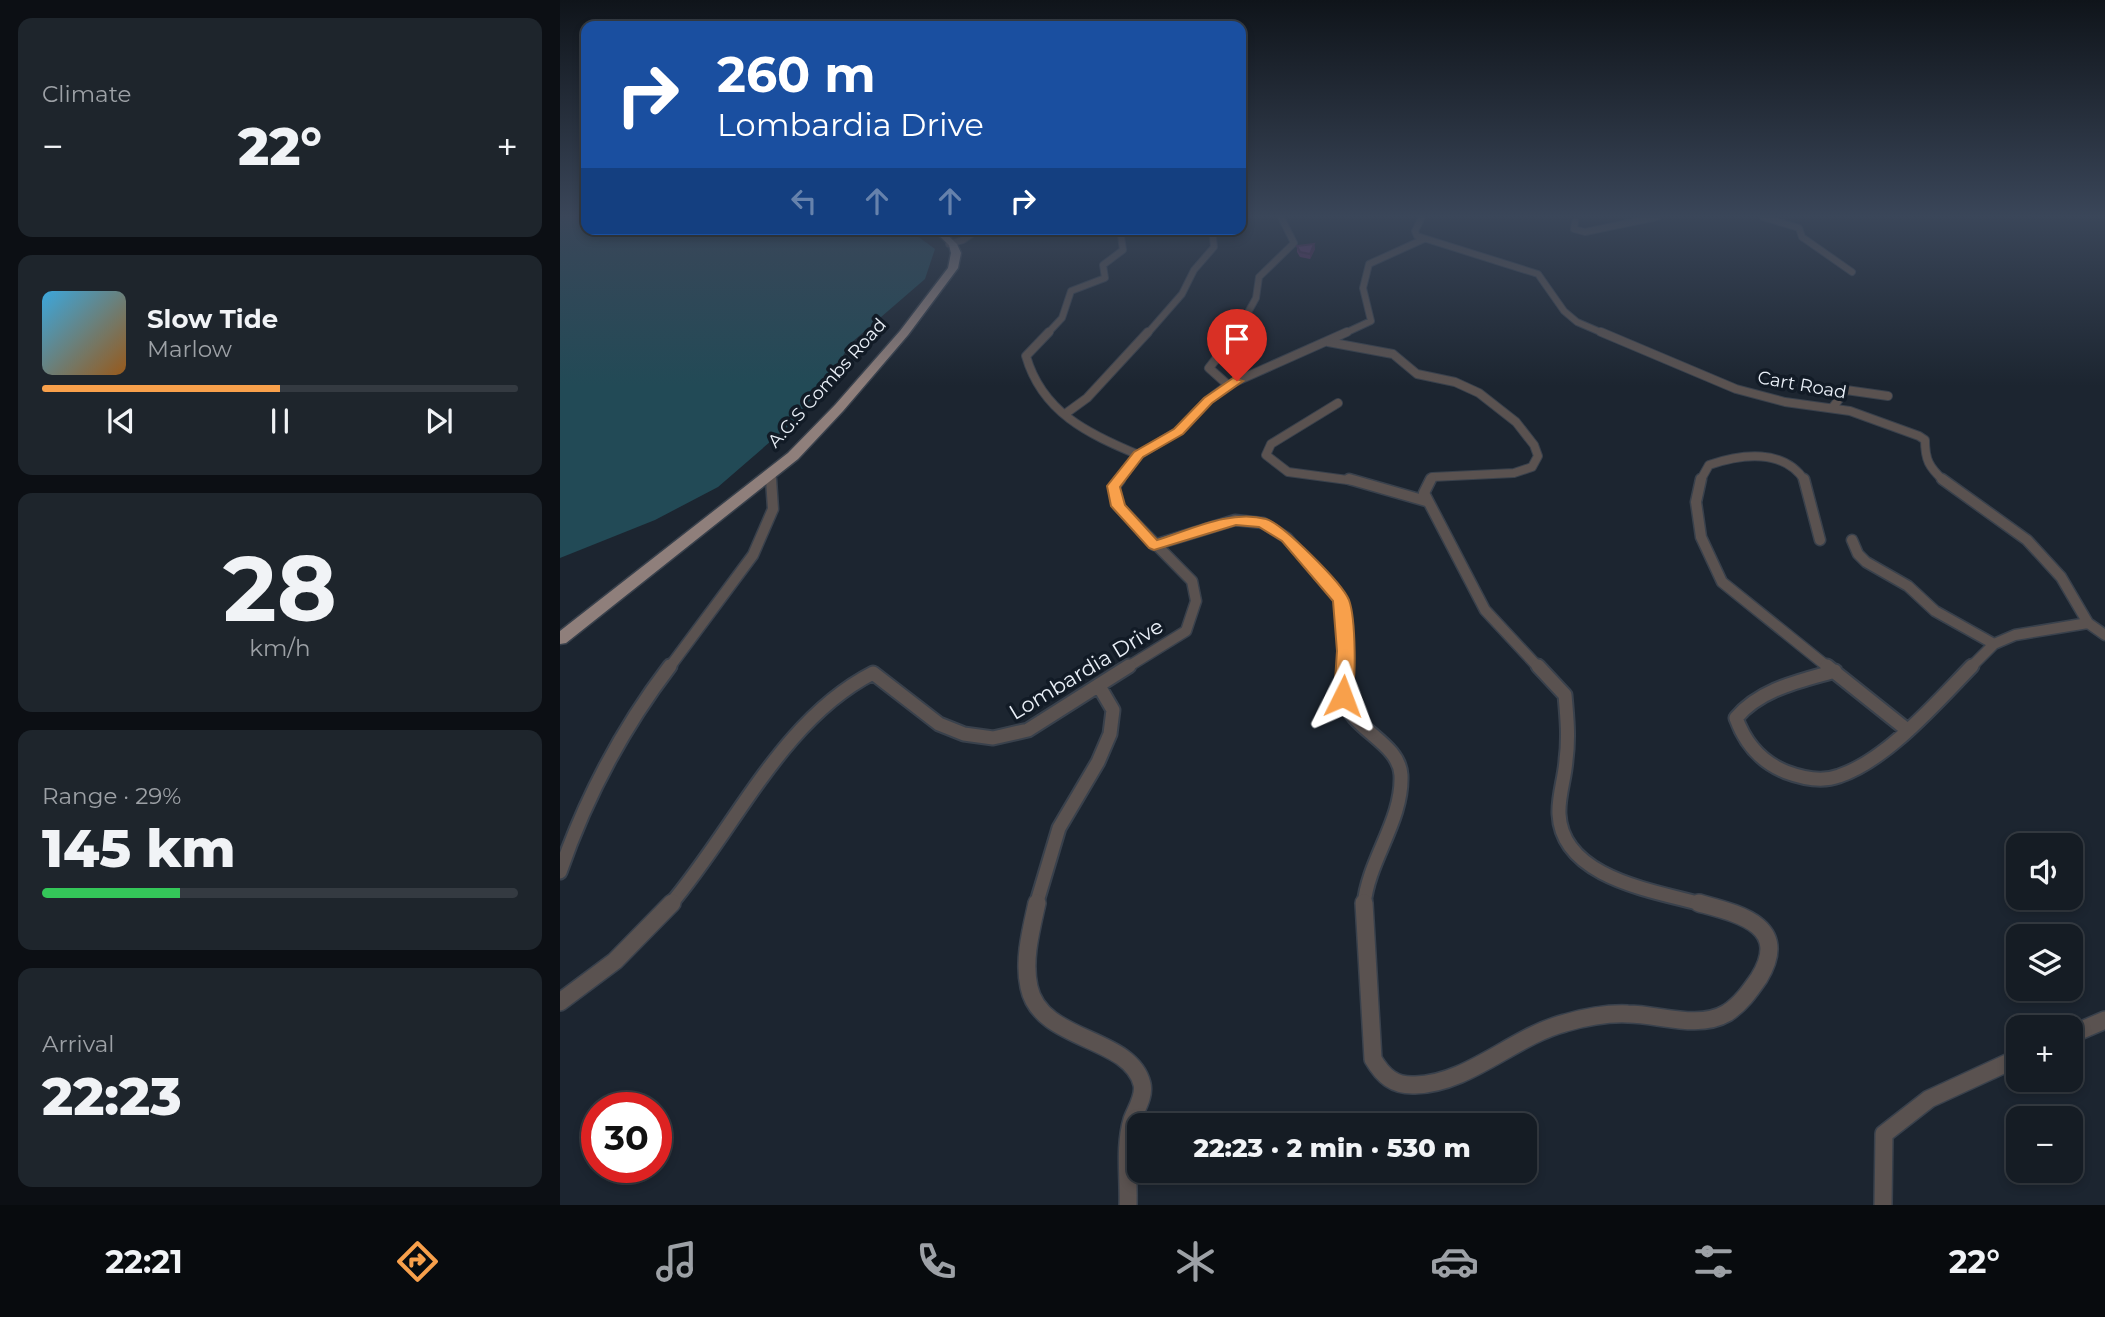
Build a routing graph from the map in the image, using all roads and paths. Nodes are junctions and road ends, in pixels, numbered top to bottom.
1 (949, 273) edge
2 (1104, 273) edge
3 (1193, 273) edge
4 (1263, 273) edge
5 (1365, 273) edge
6 (1536, 273) edge
7 (1328, 341) junction
8 (1228, 385) junction
9 (1888, 396) dead end
10 (1338, 403) dead end
11 (1833, 407) junction
12 (1065, 414) junction
13 (1139, 454) junction
14 (771, 472) junction
15 (1426, 501) junction
16 (1820, 540) dead end
17 (1852, 540) dead end
18 (1154, 545) junction
19 (2088, 623) junction
20 (2105, 635) edge
21 (560, 639) edge
22 (1994, 645) junction
23 (1835, 671) junction
24 (1099, 686) junction
25 (1906, 729) junction
26 (560, 872) edge
27 (560, 1002) edge
28 (2105, 1020) edge
29 (2083, 1029) edge
30 (2006, 1063) edge
31 (1128, 1205) edge
32 (1883, 1205) edge

1 - 14 main road, A.G.S Combs Road
2 - 12 street
3 - 12 street
4 - 8 street
5 - 7 street, Lombardia Drive
6 - 11 street, Cart Road
7 - 8 street, Lombardia Drive
7 - 15 street
8 - 13 street, Lombardia Drive
9 - 11 street
10 - 15 street
11 - 19 street, Cart Road
12 - 13 street
13 - 18 street, Lombardia Drive
14 - 21 main road, A.G.S Combs Road
14 - 26 street
15 - 18 street
16 - 23 street
17 - 22 street
18 - 24 street, Lombardia Drive
19 - 20 street, Cart Road
19 - 22 street
22 - 25 street
23 - 25 street
23 - 25 street
24 - 27 street, Lombardia Drive
24 - 31 street
28 - 29 street
30 - 32 street

